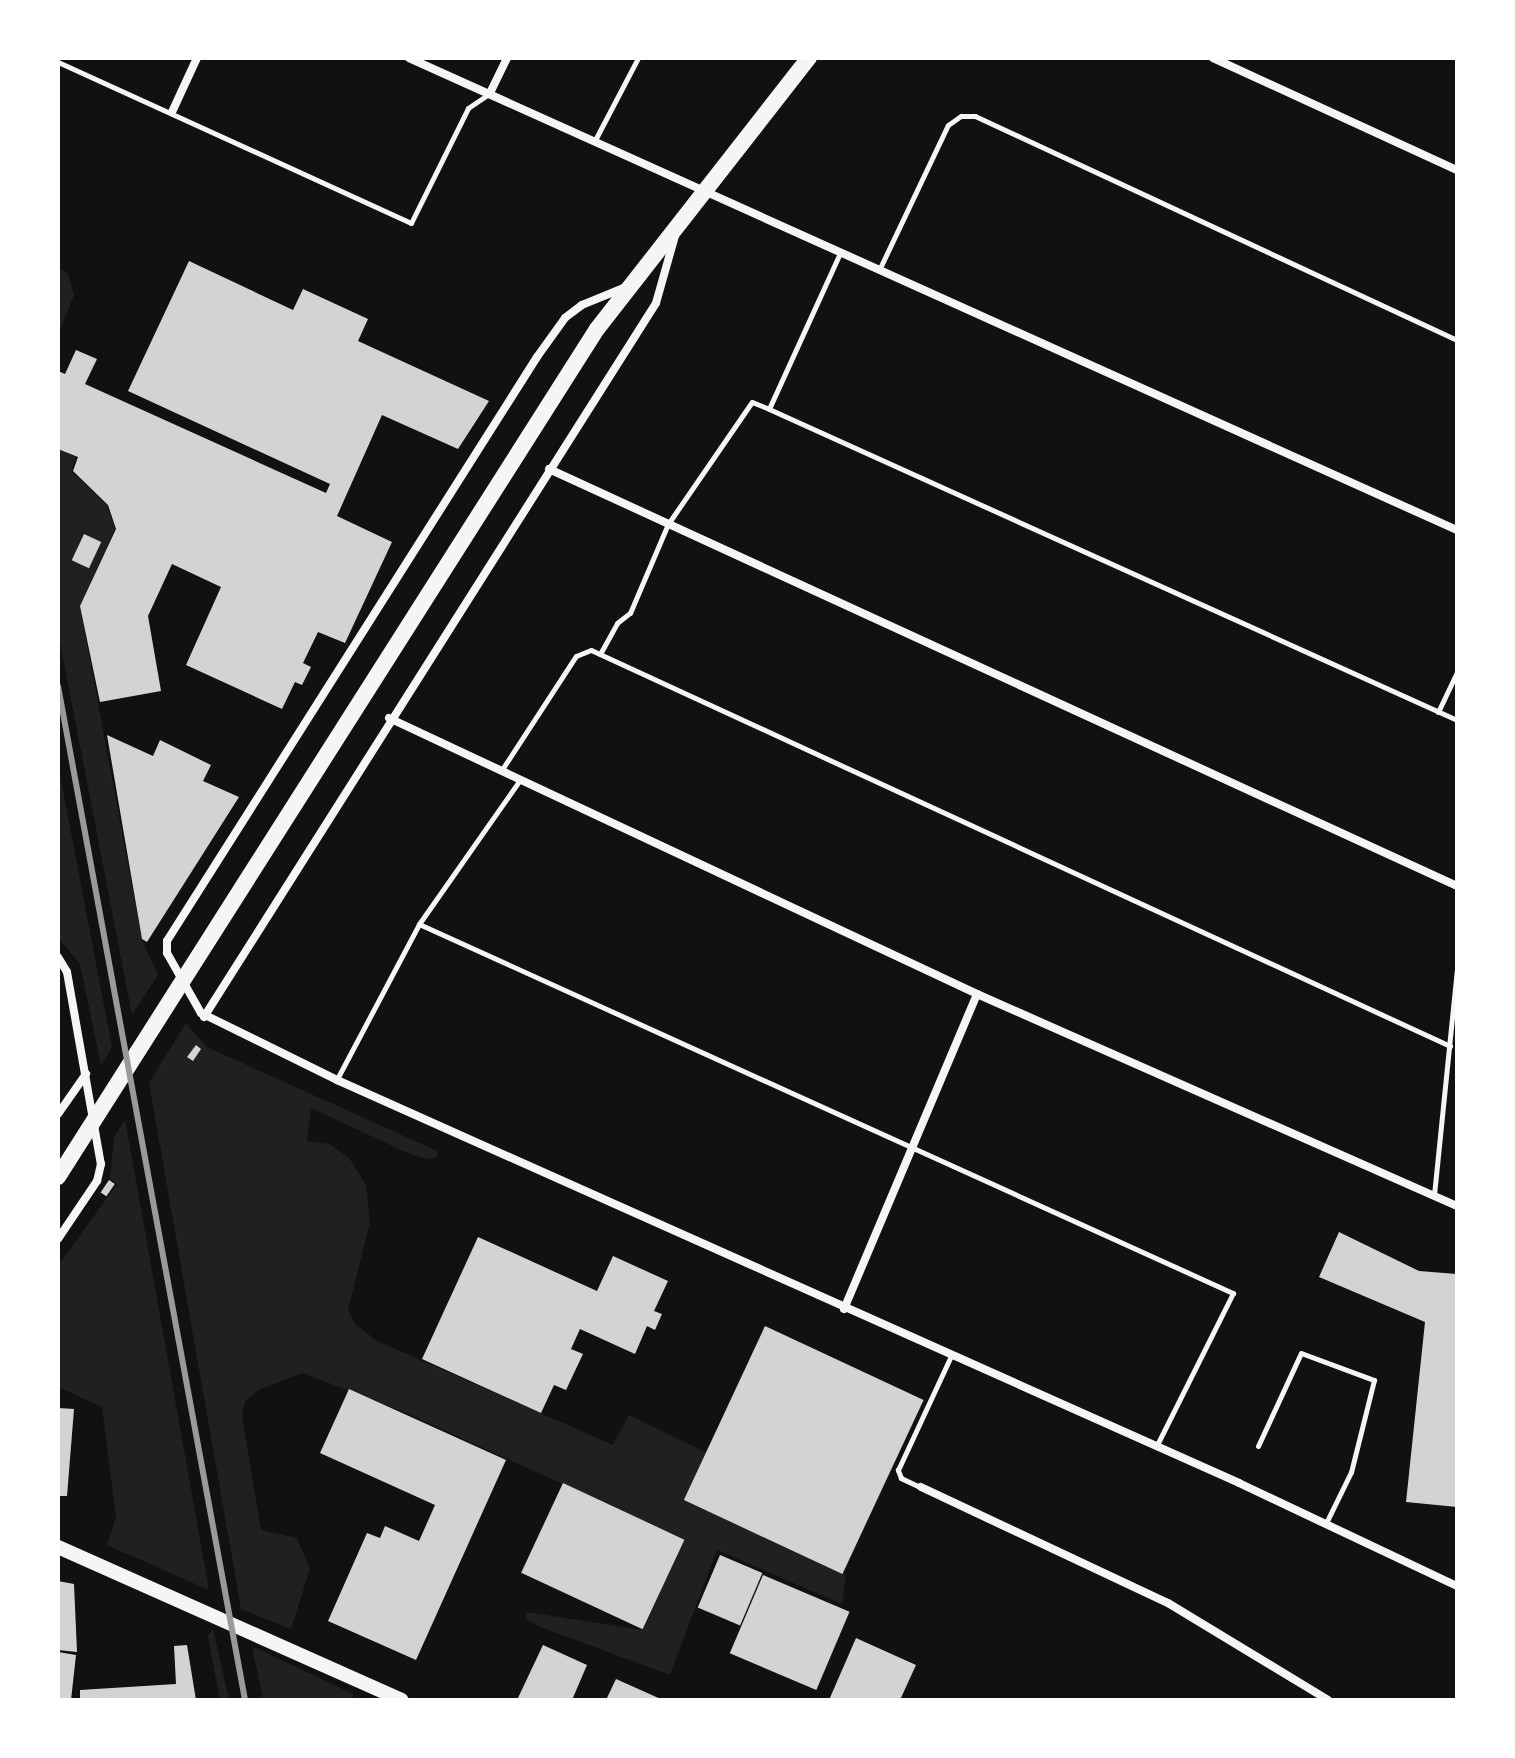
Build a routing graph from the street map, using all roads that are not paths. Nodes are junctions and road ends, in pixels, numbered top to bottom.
1 (197, 58) edge
2 (409, 58) edge
3 (507, 58) edge
4 (638, 58) edge
5 (809, 58) edge
6 (1213, 58) edge
7 (58, 62) edge
8 (490, 93) junction
9 (172, 112) junction
10 (594, 142) junction
11 (1457, 170) edge
12 (705, 193) junction
13 (676, 229) junction
14 (841, 251) junction
15 (880, 268) junction
16 (629, 286) junction
17 (1457, 340) edge
18 (769, 409) junction
19 (549, 469) junction
20 (668, 524) junction
21 (1457, 530) edge
22 (600, 654) junction
23 (1457, 672) edge
24 (1438, 712) junction
25 (389, 718) junction
26 (1457, 720) edge
27 (501, 771) junction
28 (520, 780) junction
29 (1457, 886) edge
30 (419, 924) junction
31 (58, 957) edge
32 (1457, 968) edge
33 (977, 994) junction
34 (204, 1017) junction
35 (1450, 1046) junction
36 (86, 1074) junction
37 (337, 1080) junction
38 (58, 1114) edge
39 (914, 1151) junction
40 (58, 1177) edge
41 (1434, 1196) junction
42 (1457, 1206) edge
43 (58, 1239) edge
44 (844, 1309) junction
45 (951, 1356) junction
46 (1258, 1446) dead end
47 (1156, 1447) junction
48 (921, 1487) joint
49 (1326, 1523) junction
50 (58, 1547) edge
51 (1457, 1586) edge
52 (402, 1700) edge
53 (1328, 1700) edge

1 - 9 street
2 - 8 street
3 - 8 street
4 - 10 lane
5 - 12 main road
6 - 11 street
7 - 9 lane
8 - 9 lane
8 - 10 street
10 - 12 street
12 - 13 main road
12 - 14 street
13 - 16 main road
13 - 19 street
14 - 15 street
14 - 18 lane
15 - 17 lane
15 - 21 street
16 - 34 street
16 - 40 main road
18 - 20 lane
18 - 24 lane
19 - 20 street
19 - 25 street
20 - 22 lane
20 - 29 street
22 - 27 lane
22 - 35 lane
23 - 24 lane
24 - 26 lane
25 - 27 street
25 - 34 street
27 - 28 street
28 - 30 lane
28 - 33 street
30 - 37 lane
30 - 39 lane
31 - 36 street
32 - 35 lane
33 - 39 street
33 - 41 street
34 - 37 street
35 - 41 lane
36 - 38 street
36 - 43 street
37 - 44 street
39 - 44 street
39 - 47 lane
41 - 42 street
44 - 45 street
45 - 47 street
45 - 48 lane
46 - 49 lane
47 - 49 street
48 - 53 street
49 - 51 street
50 - 52 street

